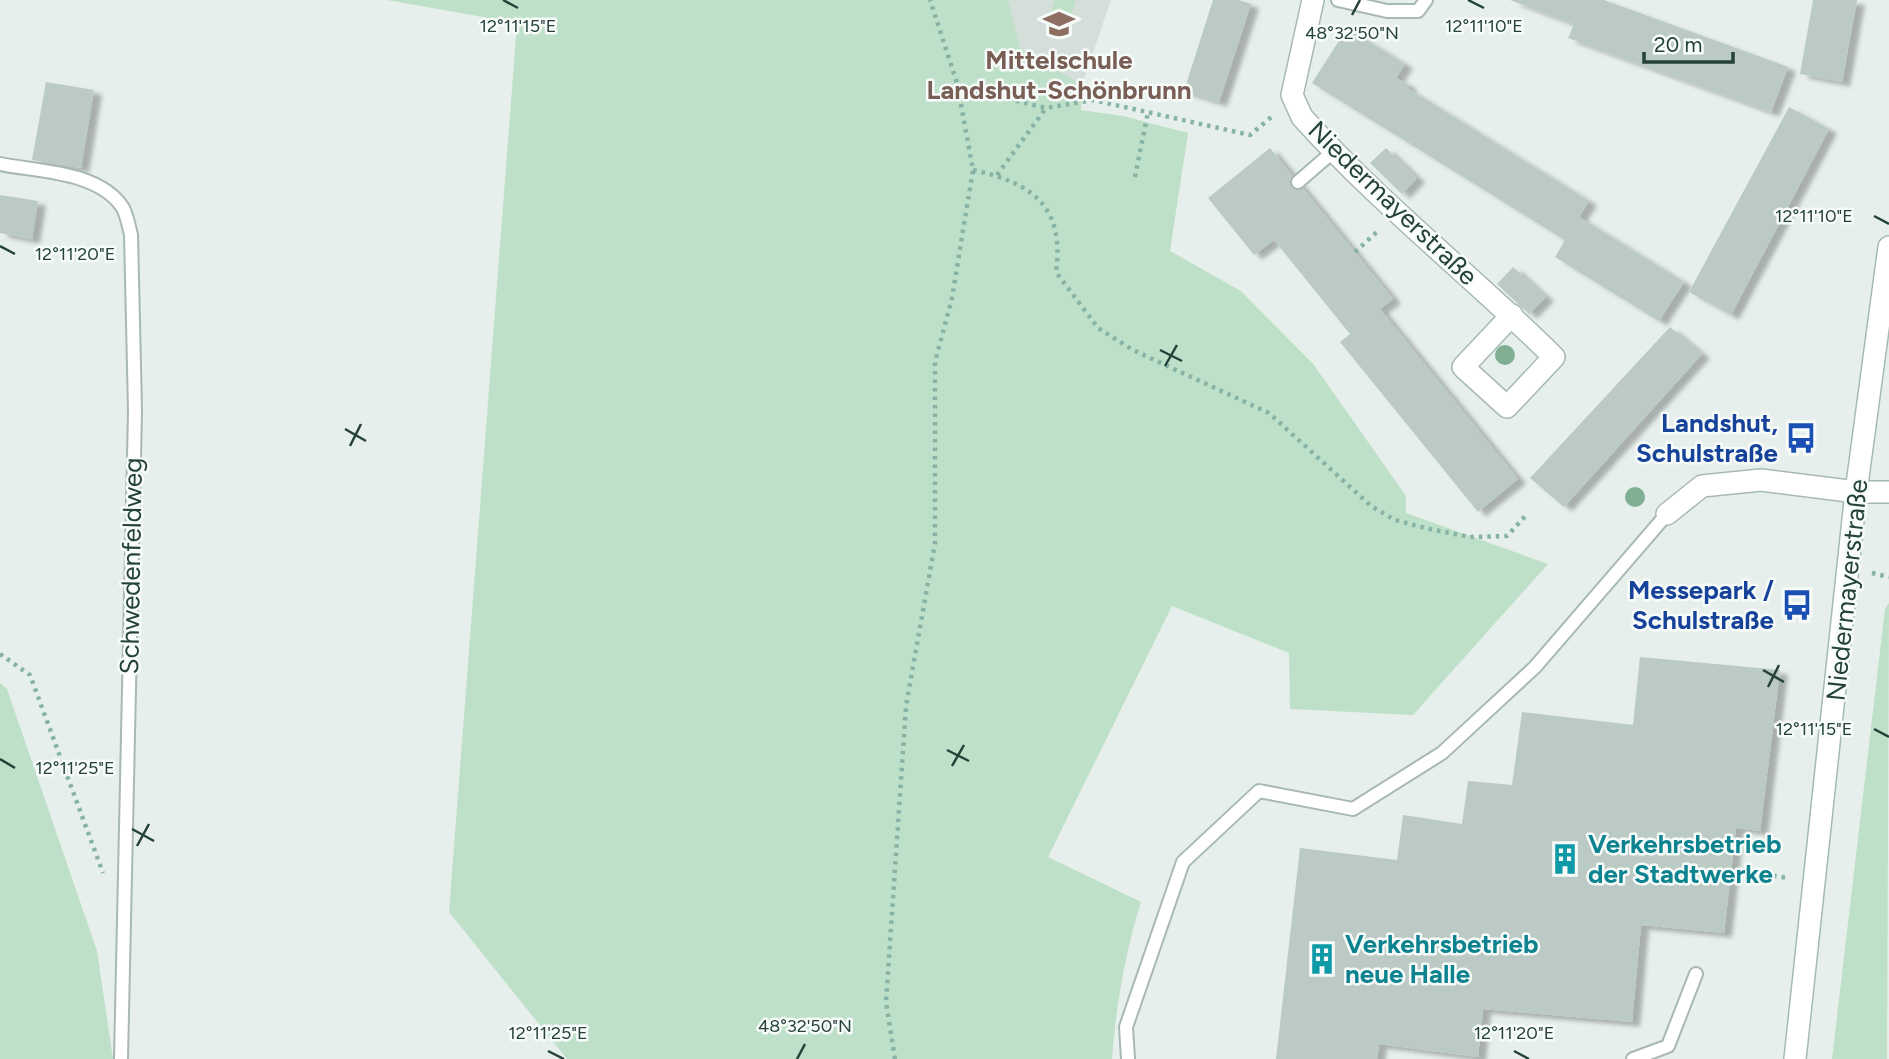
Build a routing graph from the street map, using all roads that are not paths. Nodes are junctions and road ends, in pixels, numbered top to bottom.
1 (1313, 0) edge
2 (1338, 0) edge
3 (1426, 0) edge
4 (1335, 150) junction
5 (0, 164) edge
6 (1298, 182) dead end
7 (1889, 247) edge
8 (1512, 315) dead end
9 (1856, 492) junction
10 (1889, 492) edge
11 (1667, 514) joint
12 (1696, 974) dead end
13 (121, 1059) edge
14 (1128, 1059) edge
15 (1633, 1059) edge
16 (1795, 1059) edge

1 - 4 main road, Niedermayerstraße
2 - 3 lane
4 - 6 lane
4 - 8 main road, Niedermayerstraße
5 - 13 lane, Schwedenfeldweg
7 - 9 main road, Niedermayerstraße
9 - 10 main road
9 - 11 main road
9 - 16 main road, Niedermayerstraße
11 - 14 lane
12 - 15 lane

